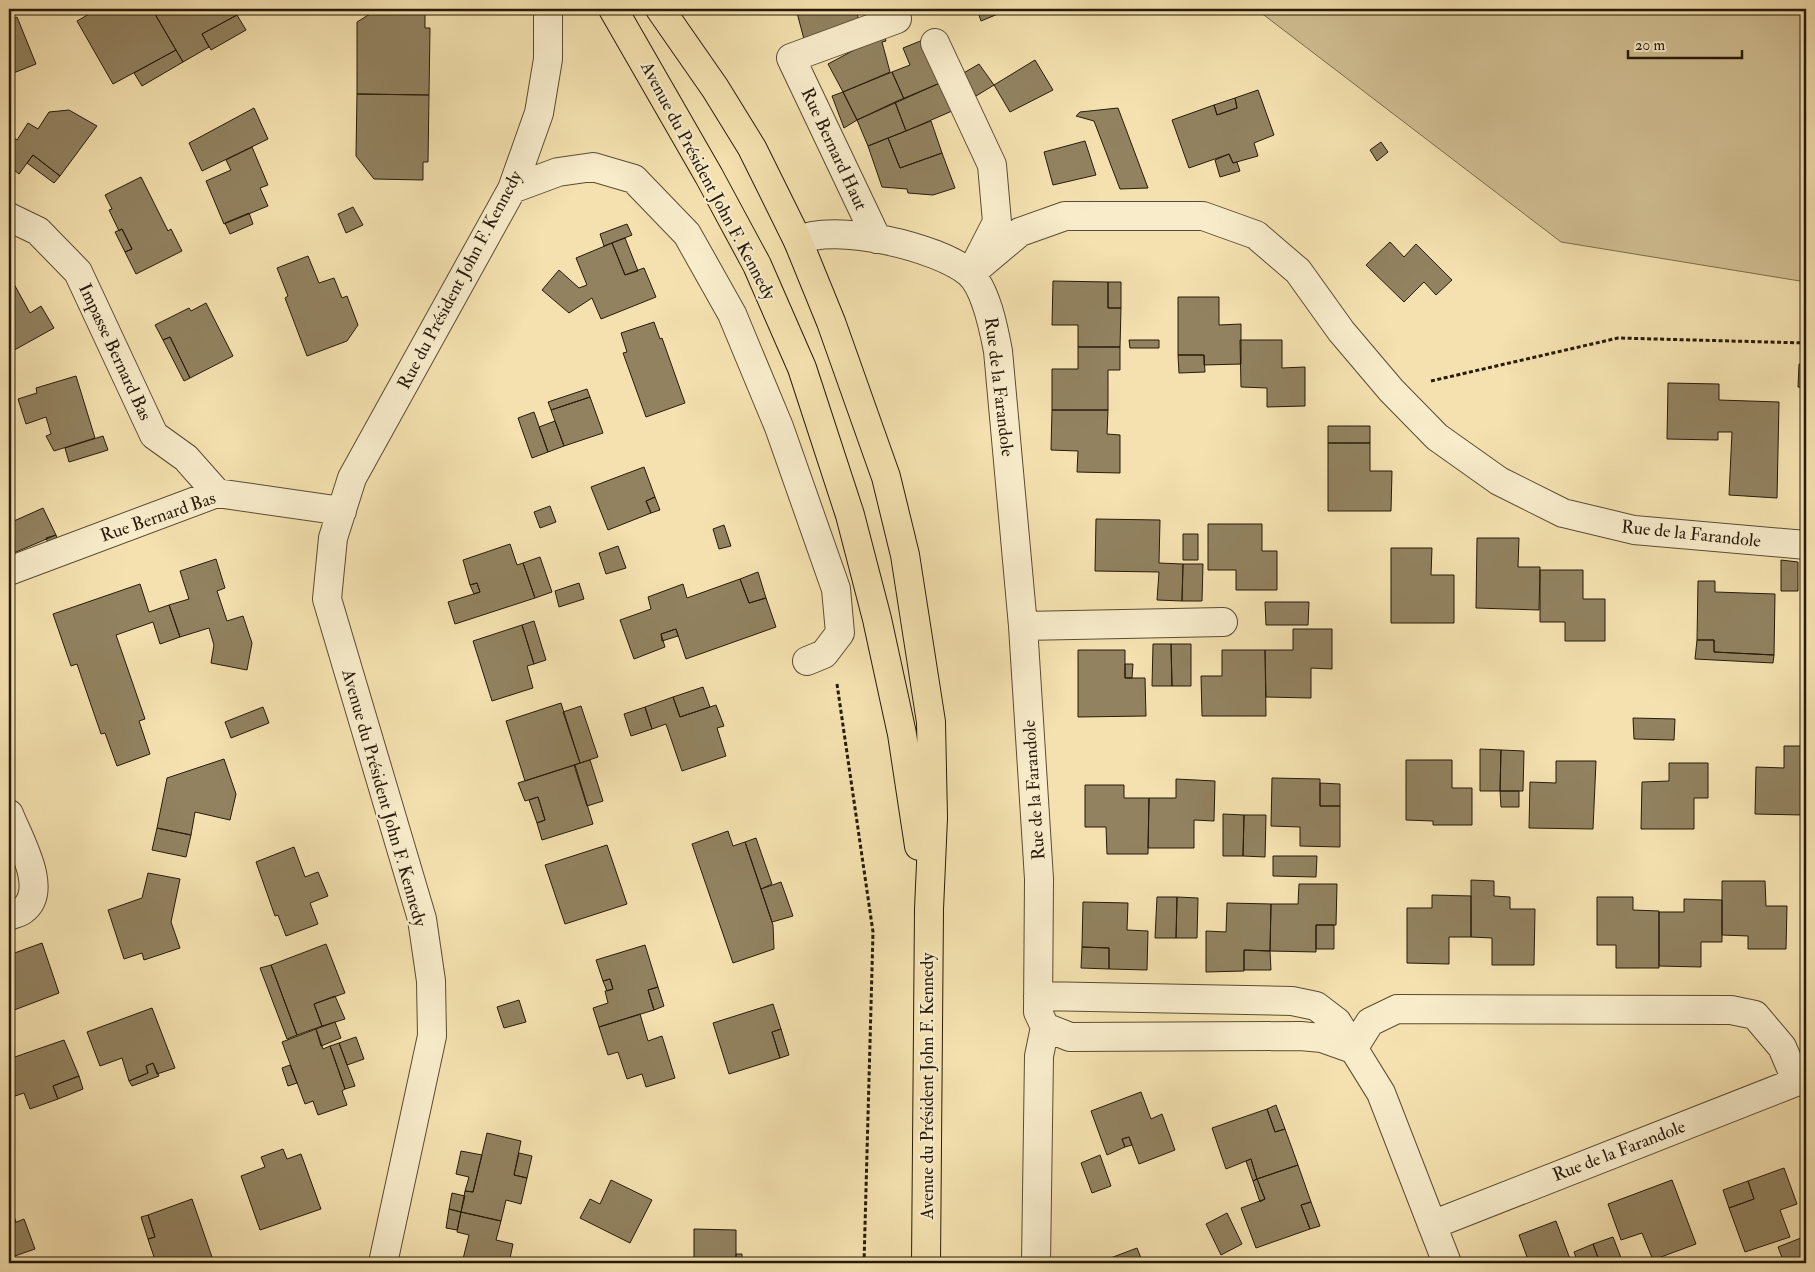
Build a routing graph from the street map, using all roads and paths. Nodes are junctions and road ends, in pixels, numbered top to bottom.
1 (548, 9) edge
2 (613, 9) edge
3 (660, 9) edge
4 (897, 19) dead end
5 (935, 43) dead end
6 (512, 189) junction
7 (9, 217) edge
8 (877, 239) junction
9 (798, 241) junction
10 (970, 274) junction
11 (1806, 343) edge
12 (1391, 390) junction
13 (217, 493) junction
14 (342, 511) junction
15 (1806, 545) edge
16 (9, 571) edge
17 (1223, 622) dead end
18 (1023, 626) junction
19 (832, 644) junction
20 (807, 661) dead end
21 (9, 814) edge
22 (929, 909) junction
23 (9, 916) edge
24 (1038, 996) junction
25 (1046, 1027) junction
26 (1353, 1049) junction
27 (1801, 1080) edge
28 (1432, 1225) junction
29 (383, 1263) edge
30 (864, 1263) edge
31 (926, 1263) edge
32 (1036, 1263) edge
33 (1447, 1263) edge

1 - 6 street, Rue du Président John F. Kennedy
2 - 22 main road, Avenue du Président John F. Kennedy
3 - 9 main road, Avenue du Président John F. Kennedy
4 - 8 street, Rue Bernard Haut
5 - 10 street
6 - 14 street, Rue du Président John F. Kennedy
6 - 19 street
7 - 13 street, Impasse Bernard Bas
8 - 9 street, Rue Bernard Haut
8 - 10 street, Rue Bernard Haut
9 - 22 main road, Avenue du Président John F. Kennedy
10 - 12 street, Rue de la Farandole
10 - 18 street, Rue de la Farandole
11 - 12 path
12 - 15 street, Rue de la Farandole
13 - 14 street, Rue Bernard Bas
13 - 16 street, Rue Bernard Bas
14 - 29 street, Avenue du Président John F. Kennedy
17 - 18 street
18 - 24 street, Rue de la Farandole
19 - 20 street
19 - 30 path
21 - 23 street
22 - 31 main road, Avenue du Président John F. Kennedy
24 - 25 street, Rue de la Farandole
24 - 26 street
25 - 26 street
25 - 32 street
26 - 27 street
26 - 28 street
27 - 28 street, Rue de la Farandole
28 - 33 street

